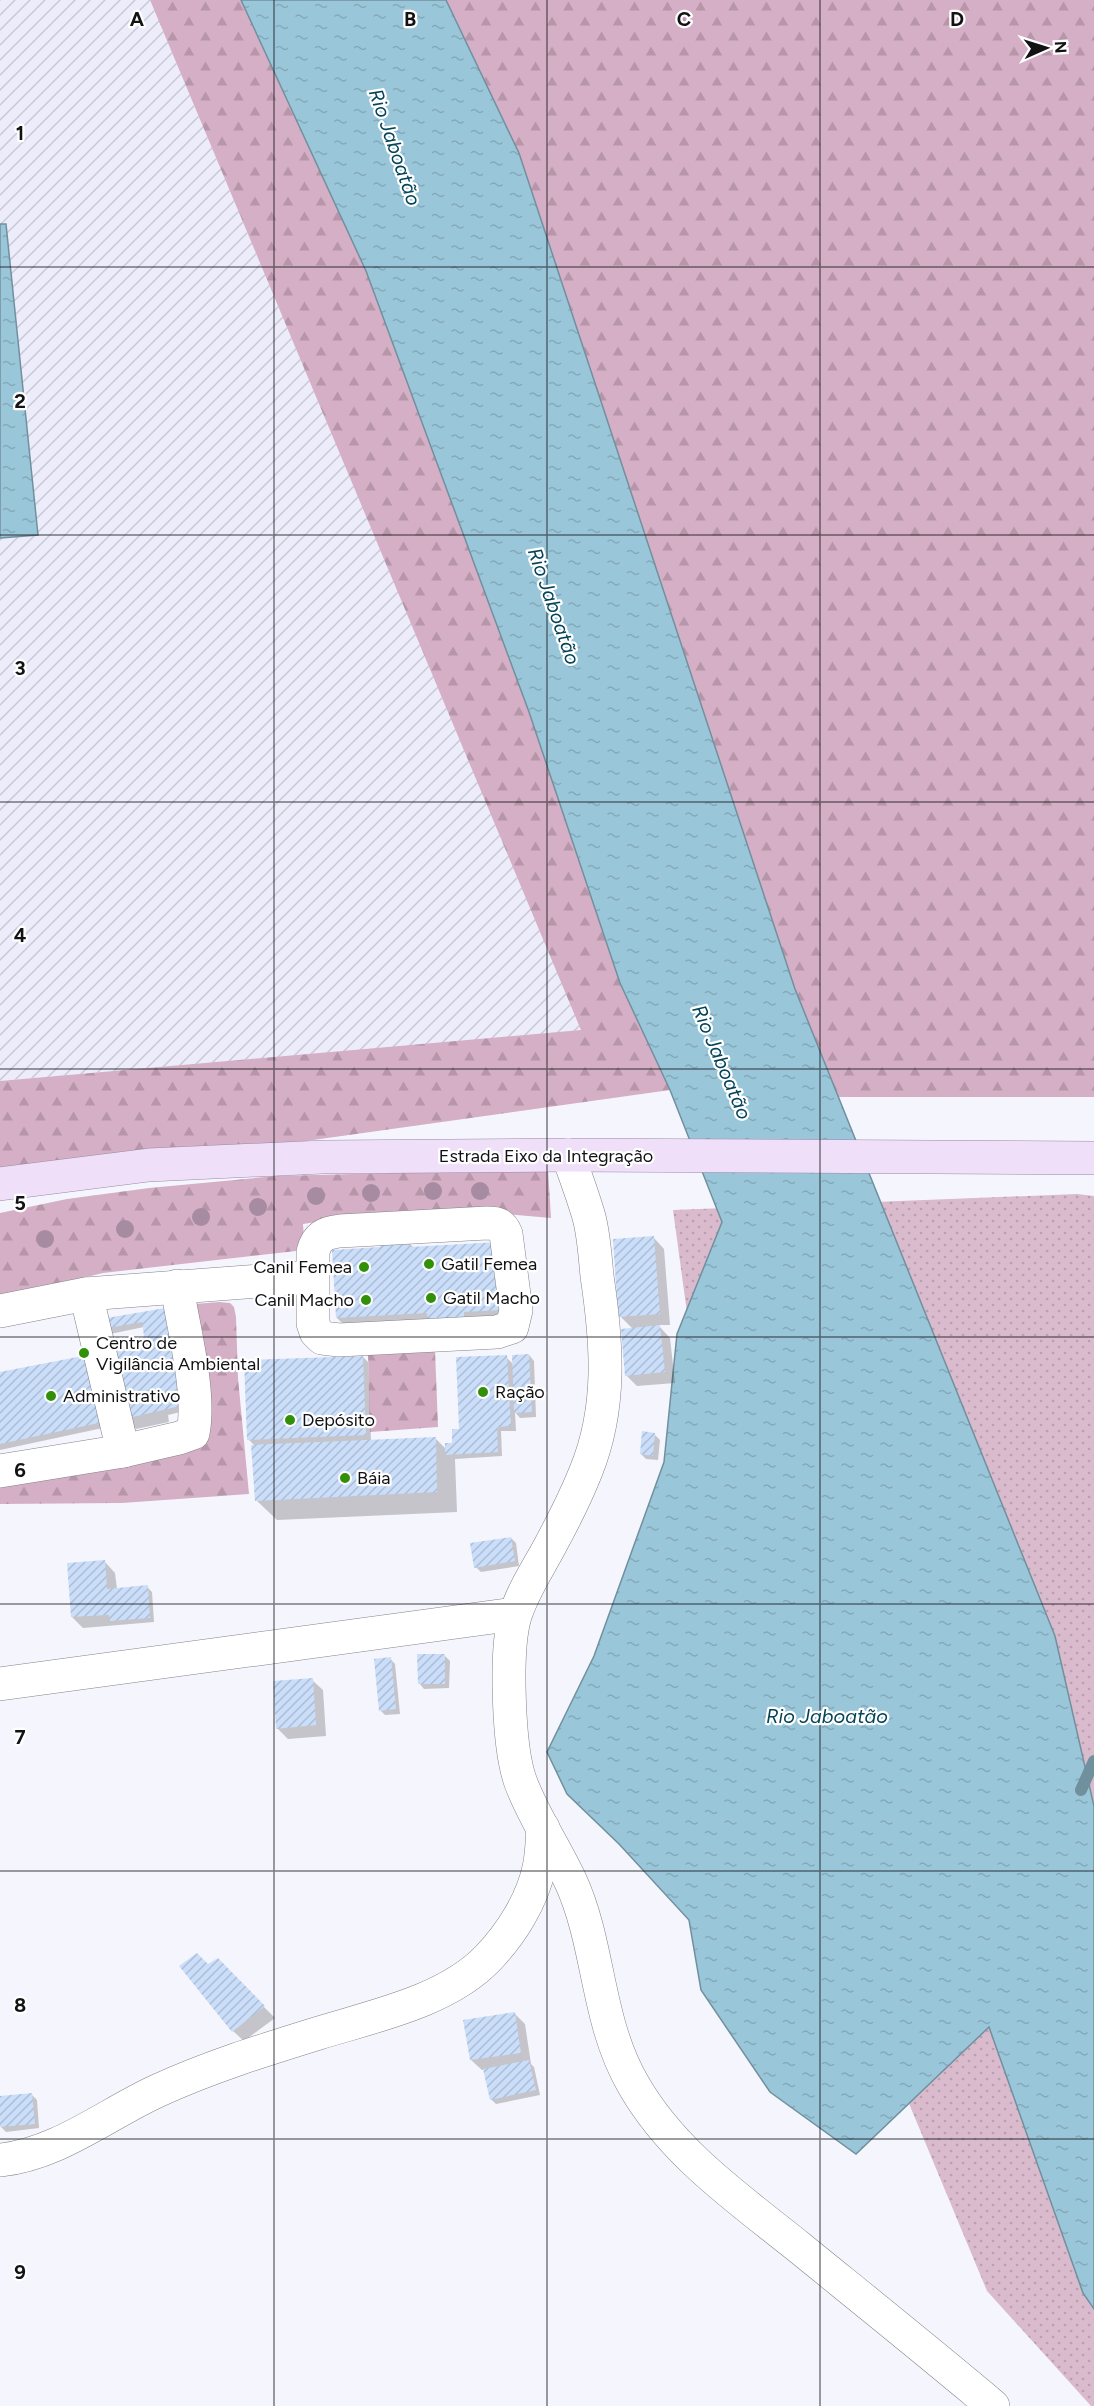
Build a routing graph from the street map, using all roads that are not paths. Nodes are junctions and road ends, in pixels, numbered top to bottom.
1 (568, 1155) junction
2 (1094, 1158) edge
3 (0, 1184) edge
4 (312, 1277) junction
5 (177, 1286) junction
6 (86, 1294) junction
7 (0, 1311) edge
8 (123, 1451) junction
9 (0, 1471) edge
10 (515, 1614) junction
11 (0, 1684) edge
12 (543, 1828) junction
13 (0, 2160) edge
14 (993, 2406) edge

1 - 2 main road, Estrada Eixo da Integração
1 - 3 main road, Estrada Eixo da Integração
1 - 10 street
4 - 4 street
4 - 5 street
5 - 6 street
5 - 8 street
6 - 7 street
6 - 8 street
8 - 9 street
10 - 11 street
10 - 12 street
12 - 13 street
12 - 14 street

